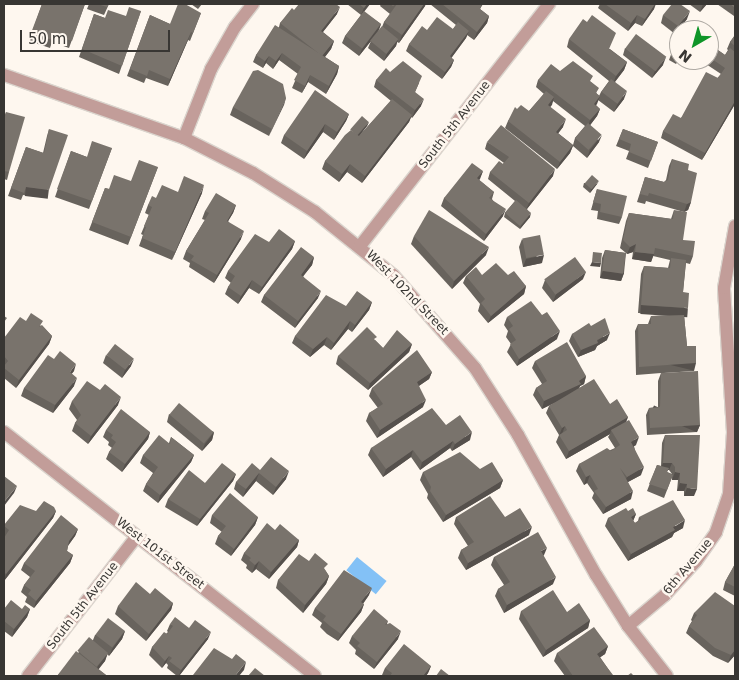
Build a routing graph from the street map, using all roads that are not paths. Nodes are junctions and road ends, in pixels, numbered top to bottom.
1 (253, 4) edge
2 (550, 4) edge
3 (4, 75) edge
4 (184, 138) junction
5 (735, 226) edge
6 (360, 246) junction
7 (4, 432) edge
8 (137, 536) junction
9 (628, 626) junction
10 (28, 676) edge
11 (315, 676) edge
12 (667, 676) edge

1 - 4 street
2 - 6 street, South 5th Avenue
3 - 4 street, West 102nd Street
4 - 6 street, West 102nd Street
5 - 9 street, 6th Avenue
6 - 9 street, West 102nd Street
7 - 8 street, West 101st Street
8 - 10 street, South 5th Avenue
8 - 11 street, West 101st Street
9 - 12 street, West 102nd Street

